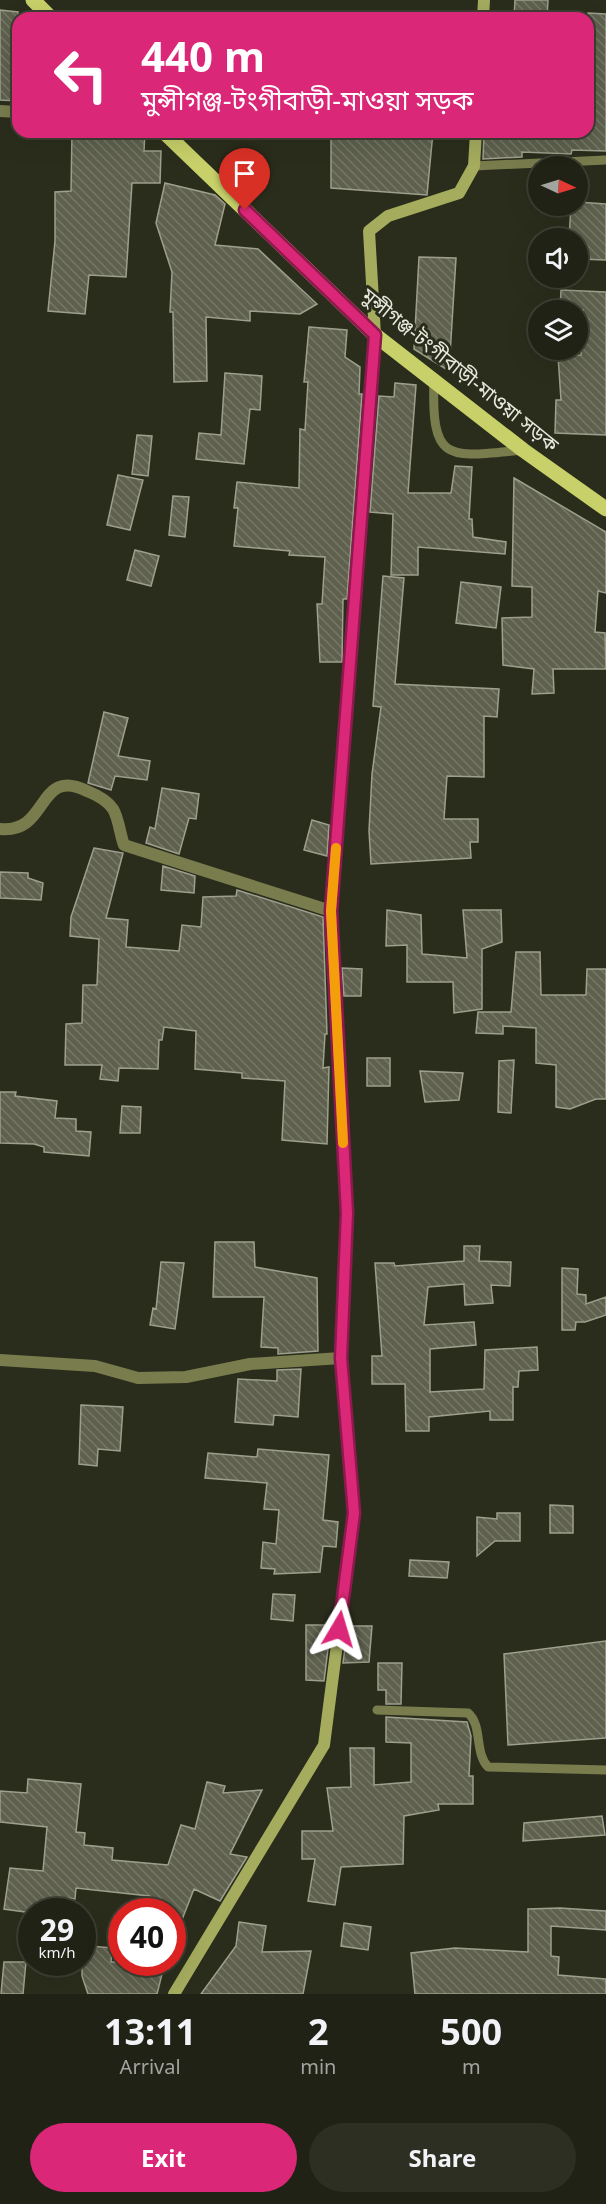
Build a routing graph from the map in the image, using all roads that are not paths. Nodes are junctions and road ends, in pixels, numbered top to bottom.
1 (33, 0) edge
2 (45, 12) edge
3 (170, 138) edge
4 (476, 138) edge
5 (606, 160) edge
6 (474, 166) junction
7 (375, 335) junction
8 (434, 381) junction
9 (523, 450) junction
10 (606, 509) edge
11 (0, 829) edge
12 (331, 911) junction
13 (341, 1358) junction
14 (0, 1360) edge
15 (377, 1710) dead end
16 (606, 1770) edge
17 (174, 1994) edge

1 - 2 main road
3 - 7 main road, মুন্সীগঞ্জ-টংগীবাড়ী-মাওয়া সড়ক
4 - 6 street
5 - 6 lane
6 - 7 street
7 - 8 main road, মুন্সীগঞ্জ-টংগীবাড়ী-মাওয়া সড়ক
7 - 12 street
8 - 9 main road, মুন্সীগঞ্জ-টংগীবাড়ী-মাওয়া সড়ক
8 - 9 lane
9 - 10 main road, মুন্সীগঞ্জ-টংগীবাড়ী-মাওয়া সড়ক
11 - 12 street
12 - 13 street
13 - 14 street
13 - 17 street
15 - 16 lane

